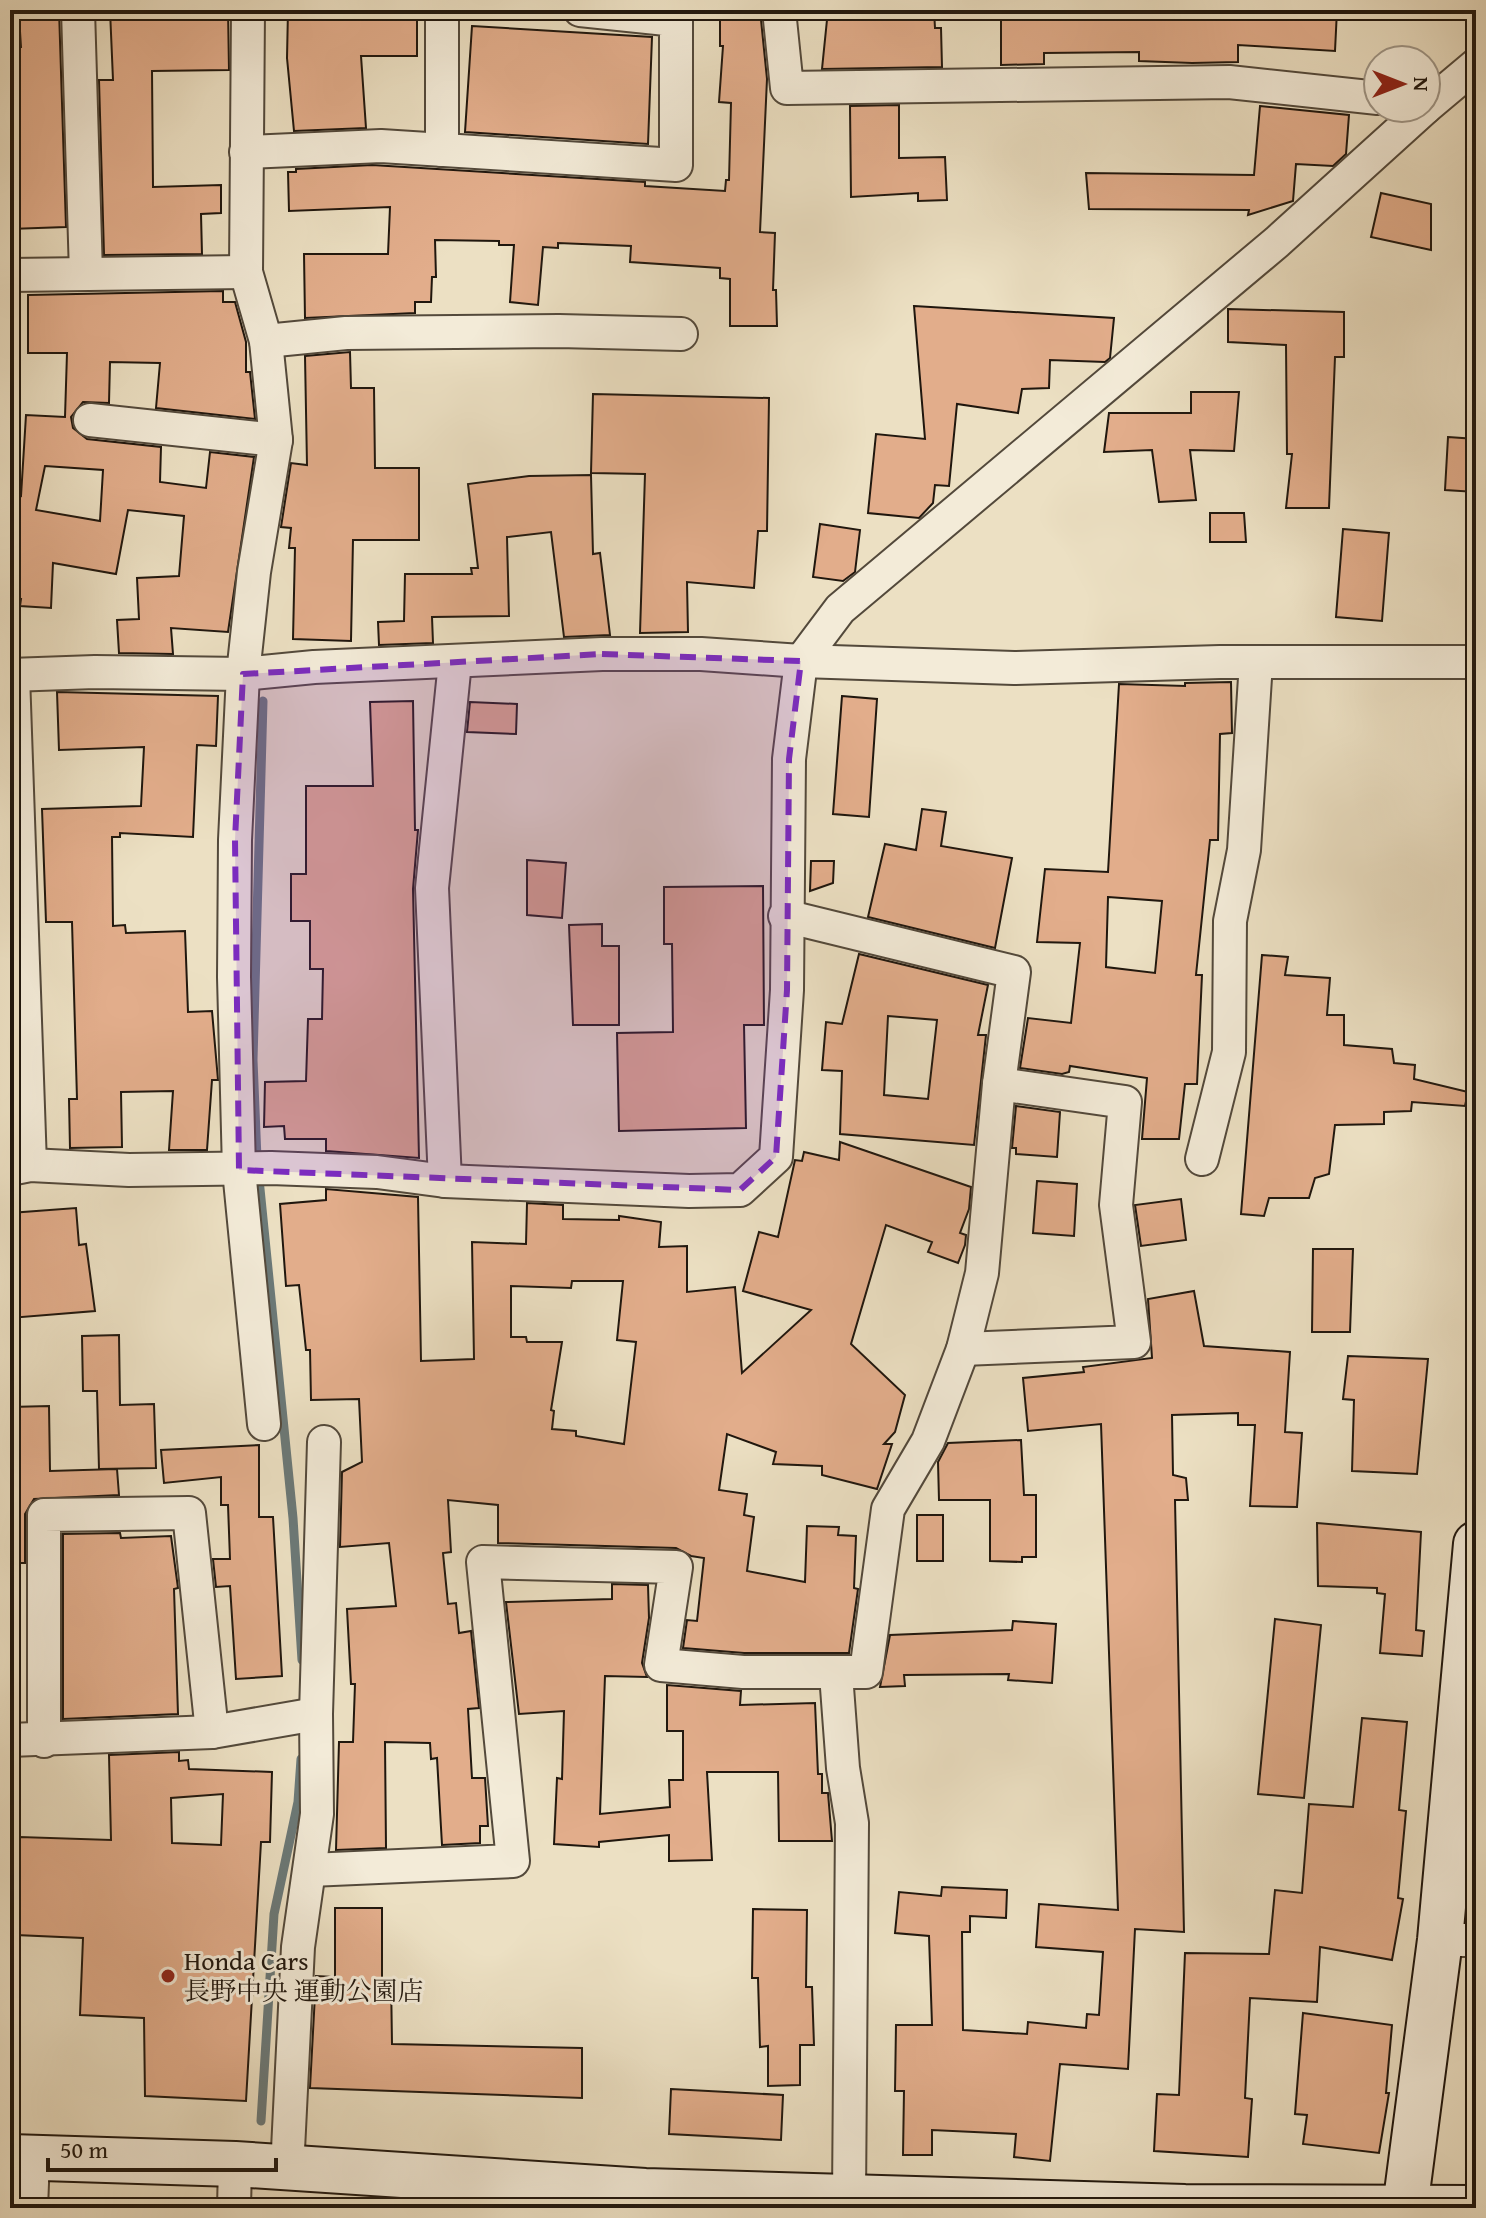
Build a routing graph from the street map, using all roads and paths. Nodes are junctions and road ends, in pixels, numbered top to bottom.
1 (78, 10) edge
2 (248, 10) edge
3 (442, 10) edge
4 (580, 10) edge
5 (779, 10) edge
6 (1472, 73) edge
7 (1442, 94) edge
8 (1362, 96) edge
9 (1406, 124) edge
10 (442, 150) junction
11 (246, 152) junction
12 (246, 272) junction
13 (86, 274) junction
14 (10, 275) edge
15 (681, 334) dead end
16 (266, 341) junction
17 (90, 420) dead end
18 (276, 440) junction
19 (801, 661) junction
20 (455, 662) junction
21 (1256, 662) junction
22 (1476, 662) edge
23 (243, 674) junction
24 (12, 675) edge
25 (785, 916) junction
26 (999, 1084) junction
27 (1202, 1159) dead end
28 (20, 1167) edge
29 (254, 1169) junction
30 (445, 1181) junction
31 (963, 1349) junction
32 (264, 1424) dead end
33 (324, 1442) dead end
34 (1476, 1544) edge
35 (836, 1674) junction
36 (316, 1714) junction
37 (212, 1732) junction
38 (10, 1740) edge
39 (44, 1741) junction
40 (310, 1870) junction
41 (1458, 1940) edge
42 (22, 2158) edge
43 (235, 2164) junction
44 (287, 2170) junction
45 (849, 2197) junction
46 (644, 2200) edge
47 (1405, 2207) edge
48 (31, 2208) edge
49 (234, 2208) edge
50 (1476, 2208) edge

1 - 13 street
2 - 11 street
3 - 10 street
4 - 10 street
5 - 8 street
6 - 7 street
9 - 19 street
10 - 11 street
11 - 12 street
12 - 13 street
12 - 16 street
13 - 14 street
15 - 16 street
16 - 18 street
17 - 18 street
18 - 23 street
19 - 20 street
19 - 21 street
19 - 25 street
20 - 23 street
20 - 30 street
21 - 22 street
21 - 27 street
23 - 24 street
23 - 29 street
24 - 28 street
25 - 26 street
25 - 30 street
26 - 31 street
26 - 31 street
28 - 29 street
29 - 30 street
29 - 32 street
31 - 35 street
33 - 36 street
34 - 41 street
35 - 40 street
35 - 45 street
36 - 37 street
36 - 40 street
37 - 39 street
37 - 39 street
38 - 39 street
40 - 44 street
41 - 47 street
42 - 43 street
42 - 48 street
43 - 44 street
43 - 49 street
44 - 46 street
45 - 46 street
45 - 47 street
47 - 50 street

